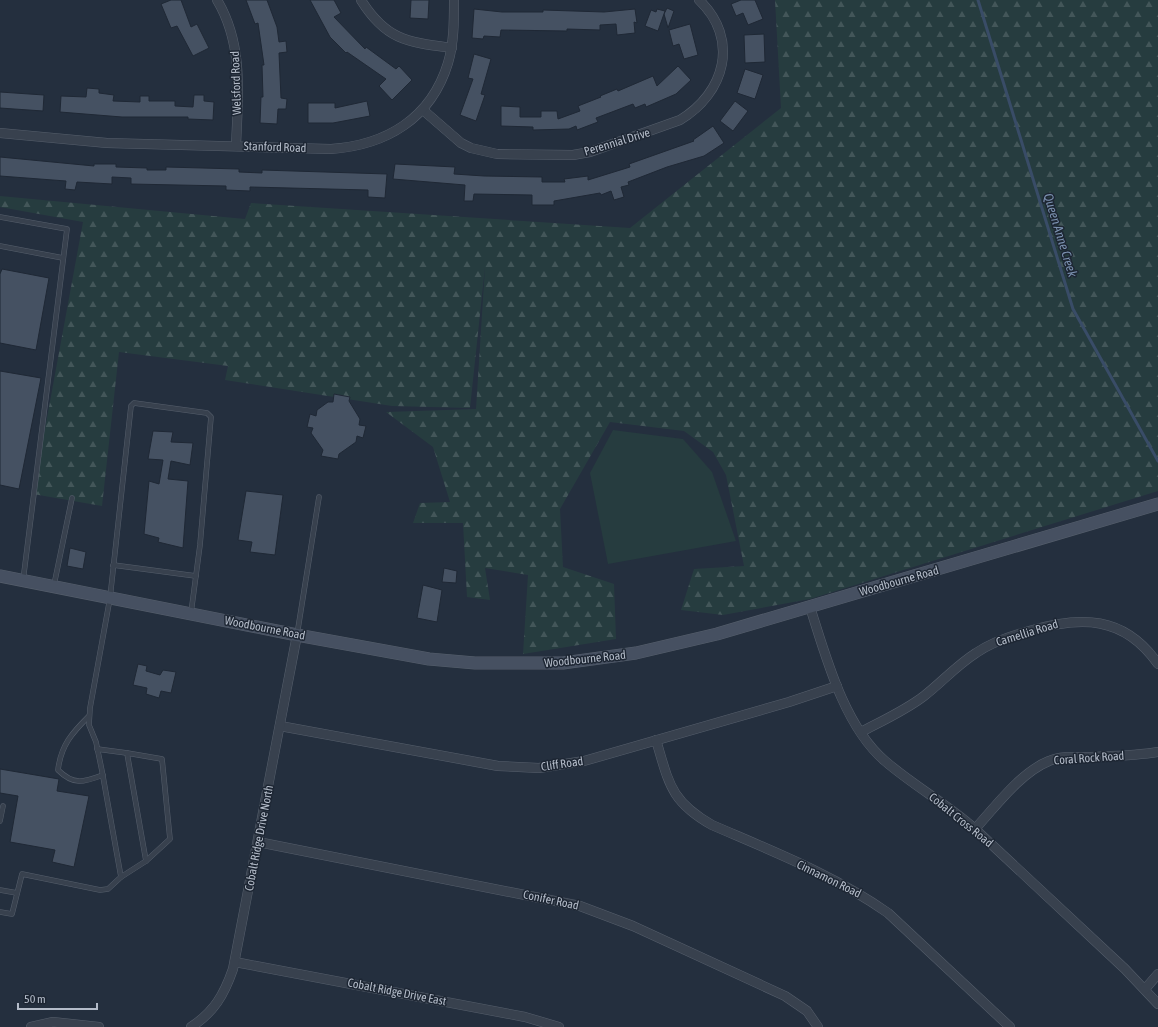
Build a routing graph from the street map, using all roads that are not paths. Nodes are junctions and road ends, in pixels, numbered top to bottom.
1 (217, 0) edge
2 (360, 0) edge
3 (454, 0) edge
4 (699, 0) edge
5 (452, 48) junction
6 (423, 110) junction
7 (0, 134) edge
8 (236, 146) junction
9 (0, 217) edge
10 (0, 246) edge
11 (63, 258) junction
12 (319, 497) dead end
13 (72, 498) dead end
14 (1158, 504) edge
15 (113, 565) junction
16 (0, 576) edge
17 (196, 576) junction
18 (23, 581) junction
19 (54, 587) junction
20 (110, 598) junction
21 (810, 607) junction
22 (190, 614) junction
23 (297, 635) junction
24 (1158, 664) edge
25 (837, 686) junction
26 (89, 716) junction
27 (280, 726) junction
28 (861, 732) junction
29 (656, 740) junction
30 (97, 749) junction
31 (1158, 752) edge
32 (127, 753) junction
33 (103, 775) junction
34 (3, 806) dead end
35 (0, 821) edge
36 (975, 829) junction
37 (258, 842) junction
38 (146, 861) junction
39 (121, 877) junction
40 (0, 890) edge
41 (17, 893) junction
42 (0, 912) edge
43 (234, 962) junction
44 (1158, 974) edge
45 (1145, 989) junction
46 (1158, 1004) edge
47 (31, 1027) edge
48 (99, 1027) edge
49 (191, 1027) edge
50 (559, 1027) edge
51 (818, 1027) edge
52 (1010, 1027) edge

1 - 8 street, Welsford Road
2 - 5 street
3 - 5 street, Stanford Road
4 - 6 street, Perennial Drive
5 - 6 street, Stanford Road
6 - 8 street, Stanford Road
7 - 8 street, Stanford Road
9 - 11 lane
10 - 11 lane
11 - 18 lane
12 - 23 lane
13 - 19 lane
14 - 21 main road, Woodbourne Road
15 - 17 lane
15 - 17 lane
15 - 20 lane
16 - 18 main road, Woodbourne Road
17 - 22 lane
18 - 19 main road, Woodbourne Road
19 - 20 main road, Woodbourne Road
20 - 22 main road, Woodbourne Road
20 - 26 lane
21 - 23 main road, Woodbourne Road
21 - 25 street, Cobalt Cross Road
22 - 23 main road, Woodbourne Road
23 - 27 street, Cobalt Ridge Drive North
24 - 28 street, Camellia Road
25 - 28 street, Cobalt Cross Road
25 - 29 street, Cliff Road
26 - 30 lane
26 - 33 lane
27 - 29 street, Cliff Road
27 - 37 street, Cobalt Ridge Drive North
28 - 36 street, Cobalt Cross Road
29 - 52 street, Cinnamon Road
30 - 32 lane
30 - 33 lane
31 - 36 street, Coral Rock Road
32 - 38 lane
32 - 38 lane
33 - 39 lane
34 - 35 lane
36 - 45 street, Cobalt Cross Road
37 - 43 street, Cobalt Ridge Drive North
37 - 51 street, Conifer Road
38 - 39 lane
39 - 41 lane
40 - 41 lane
41 - 42 lane
43 - 49 street, Cobalt Ridge Drive North
43 - 50 street, Cobalt Ridge Drive East
44 - 45 street
45 - 46 street, Cobalt Cross Road
47 - 48 street

